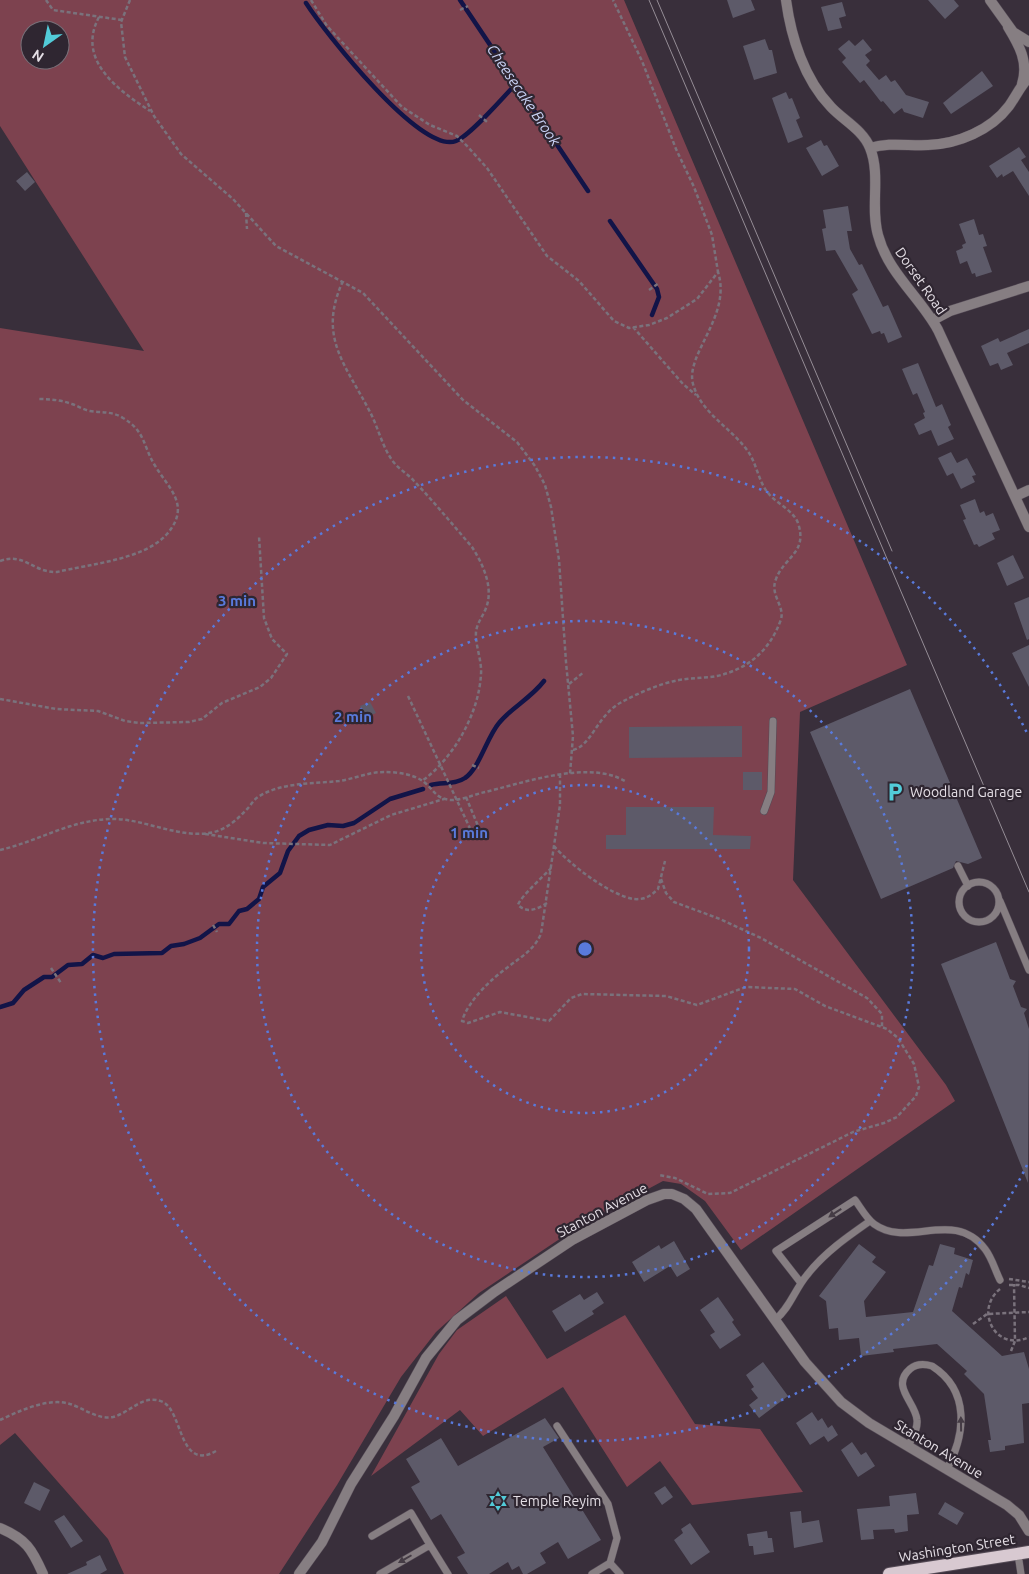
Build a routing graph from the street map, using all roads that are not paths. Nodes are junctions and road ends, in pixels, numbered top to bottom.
1 (786, 0) edge
2 (992, 0) edge
3 (1008, 27) junction
4 (1029, 42) edge
5 (1029, 77) edge
6 (1022, 86) junction
7 (870, 148) junction
8 (1029, 286) edge
9 (933, 320) junction
10 (1029, 490) edge
11 (1016, 496) junction
12 (1029, 527) edge
13 (773, 721) dead end
14 (764, 812) dead end
15 (958, 866) dead end
16 (968, 886) junction
17 (998, 898) junction
18 (1029, 970) edge
19 (870, 1221) junction
20 (1000, 1280) road end
21 (801, 1283) junction
22 (775, 1320) junction
23 (557, 1426) dead end
24 (908, 1446) junction
25 (947, 1470) junction
26 (0, 1528) edge
27 (1029, 1531) edge
28 (372, 1536) dead end
29 (430, 1544) junction
30 (1023, 1553) edge
31 (610, 1563) junction
32 (43, 1574) edge
33 (299, 1574) edge
34 (380, 1574) edge
35 (448, 1574) edge
36 (592, 1574) edge
37 (620, 1574) edge
38 (890, 1574) edge
39 (1021, 1574) edge

1 - 7 street, Dorset Road
2 - 3 street
3 - 4 street
3 - 6 street
5 - 6 street
6 - 7 street
7 - 9 street, Dorset Road
8 - 9 street
9 - 11 street, Dorset Road
10 - 11 street
11 - 12 street, Dorset Road
13 - 14 lane
15 - 16 lane
16 - 17 lane
16 - 17 lane
17 - 18 lane
19 - 20 lane
19 - 21 lane
19 -> 21 lane
21 - 22 lane
22 - 24 street, Stanton Avenue
22 - 33 street, Stanton Avenue
23 - 31 lane
24 - 25 street, Stanton Avenue
25 -> 24 lane
25 - 27 street, Stanton Avenue
26 - 32 street
28 - 29 lane
29 -> 34 lane
29 - 35 lane
30 - 38 main road, Washington Street
30 - 39 lane
31 - 36 lane
31 - 37 lane

